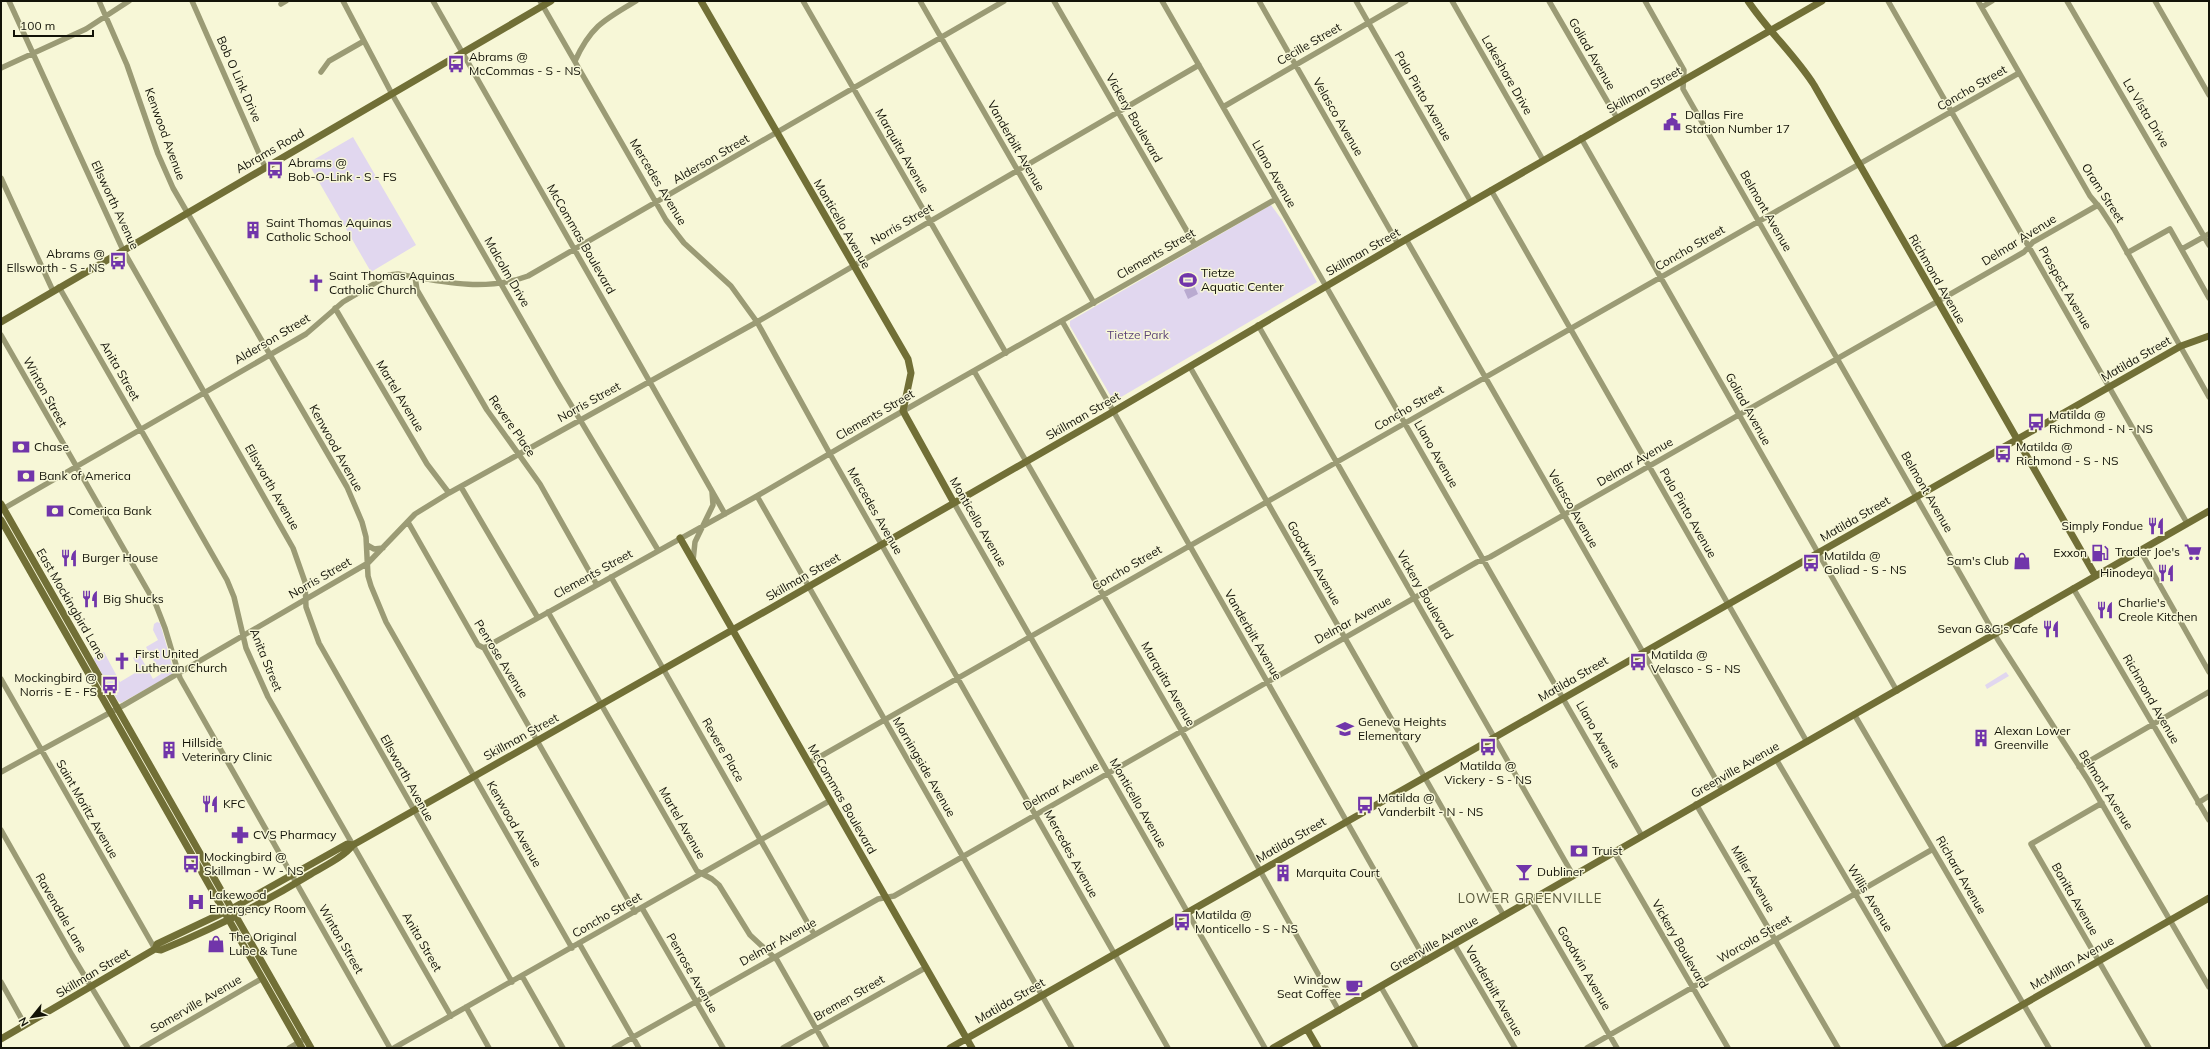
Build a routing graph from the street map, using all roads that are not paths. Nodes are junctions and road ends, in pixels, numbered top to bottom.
1 (9, 1) edge
2 (99, 1) edge
3 (129, 1) edge
4 (192, 1) edge
5 (343, 1) edge
6 (433, 1) edge
7 (551, 1) edge
8 (636, 1) edge
9 (701, 1) edge
10 (803, 1) edge
11 (920, 1) edge
12 (1004, 1) edge
13 (1054, 1) edge
14 (1162, 1) edge
15 (1259, 1) edge
16 (1356, 1) edge
17 (1406, 1) edge
18 (1452, 1) edge
19 (1549, 1) edge
20 (1644, 1) edge
21 (1748, 1) edge
22 (1822, 1) edge
23 (1888, 1) edge
24 (1978, 1) edge
25 (1992, 1) edge
26 (2067, 1) edge
27 (2155, 1) edge
28 (542, 3) edge
29 (1982, 7) junction
30 (106, 17) junction
31 (1368, 22) junction
32 (1770, 31) junction
33 (941, 38) junction
34 (364, 41) junction
35 (33, 54) junction
36 (462, 54) junction
37 (575, 61) junction
38 (1296, 64) junction
39 (1199, 66) junction
40 (1, 68) edge
41 (321, 72) dead end
42 (2019, 73) junction
43 (1684, 80) junction
44 (853, 88) junction
45 (392, 94) junction
46 (2209, 95) edge
47 (1223, 106) junction
48 (1118, 112) junction
49 (1952, 112) junction
50 (1617, 118) junction
51 (777, 133) junction
52 (1581, 138) junction
53 (1543, 160) junction
54 (1859, 164) junction
55 (265, 167) junction
56 (1018, 170) junction
57 (1, 178) edge
58 (1491, 190) junction
59 (1276, 199) junction
60 (1471, 202) junction
61 (656, 203) junction
62 (2098, 205) junction
63 (187, 213) junction
64 (930, 221) junction
65 (1759, 221) junction
66 (2207, 235) edge
67 (1406, 239) junction
68 (1398, 244) junction
69 (1195, 245) junction
70 (2209, 245) edge
71 (2029, 247) junction
72 (2182, 249) junction
73 (123, 250) junction
74 (574, 250) junction
75 (2127, 253) junction
76 (853, 265) junction
77 (415, 277) junction
78 (1661, 277) junction
79 (500, 284) junction
80 (1327, 286) junction
81 (60, 287) junction
82 (53, 291) junction
83 (2209, 298) edge
84 (1937, 302) junction
85 (1094, 303) junction
86 (335, 308) junction
87 (1062, 321) junction
88 (1, 322) edge
89 (756, 322) junction
90 (1258, 325) junction
91 (1570, 328) junction
92 (1, 335) edge
93 (2209, 336) edge
94 (2181, 346) junction
95 (1006, 353) junction
96 (269, 354) junction
97 (1838, 359) junction
98 (1190, 367) junction
99 (974, 371) junction
100 (1485, 378) junction
101 (651, 381) junction
102 (2110, 387) junction
103 (205, 392) junction
104 (2209, 397) edge
105 (903, 411) junction
106 (1114, 411) junction
107 (1739, 415) junction
108 (582, 419) junction
109 (1406, 423) junction
110 (141, 429) junction
111 (2016, 440) junction
112 (830, 454) junction
113 (519, 455) junction
114 (1027, 461) junction
115 (1336, 463) junction
116 (1649, 466) junction
117 (76, 467) junction
118 (461, 487) junction
119 (711, 488) junction
120 (449, 493) junction
121 (758, 496) junction
122 (1917, 496) junction
123 (1267, 502) junction
124 (954, 503) junction
125 (2, 508) edge
126 (726, 514) junction
127 (2208, 514) edge
128 (1563, 515) junction
129 (1, 520) edge
130 (408, 522) junction
131 (2187, 523) junction
132 (705, 524) junction
133 (680, 538) junction
134 (881, 544) junction
135 (367, 545) junction
136 (1189, 545) junction
137 (384, 548) junction
138 (658, 550) junction
139 (2140, 550) junction
140 (1817, 553) junction
141 (1484, 559) junction
142 (693, 561) junction
143 (368, 563) junction
144 (2095, 575) junction
145 (611, 577) junction
146 (597, 585) junction
147 (809, 586) junction
148 (2073, 588) junction
149 (1104, 594) junction
150 (1414, 598) junction
151 (306, 599) junction
152 (1728, 604) junction
153 (548, 612) junction
154 (538, 618) junction
155 (733, 630) junction
156 (1995, 634) junction
157 (242, 636) junction
158 (1030, 636) junction
159 (1344, 638) junction
160 (484, 648) junction
161 (1642, 653) junction
162 (664, 669) junction
163 (2209, 672) edge
164 (178, 674) junction
165 (958, 678) junction
166 (1, 679) edge
167 (1267, 681) junction
168 (1897, 690) junction
169 (2209, 692) edge
170 (1564, 697) junction
171 (601, 704) junction
172 (114, 711) junction
173 (1854, 714) junction
174 (885, 720) junction
175 (2153, 724) junction
176 (1181, 730) junction
177 (1493, 737) junction
178 (537, 741) junction
179 (1806, 742) junction
180 (42, 751) junction
181 (1776, 759) junction
182 (809, 763) junction
183 (2080, 767) junction
184 (1, 772) edge
185 (1107, 772) junction
186 (474, 776) junction
187 (1424, 777) junction
188 (161, 784) junction
189 (154, 788) junction
190 (1722, 790) junction
191 (2209, 796) edge
192 (831, 800) junction
193 (2198, 802) junction
194 (2102, 803) junction
195 (1696, 804) junction
196 (413, 810) junction
197 (1036, 814) junction
198 (2209, 820) edge
199 (1347, 821) junction
200 (1, 830) edge
201 (190, 835) junction
202 (1642, 836) junction
203 (183, 839) junction
204 (760, 841) junction
205 (353, 845) junction
206 (1933, 849) junction
207 (1614, 852) junction
208 (962, 856) junction
209 (1260, 870) junction
210 (701, 874) junction
211 (292, 875) junction
212 (1573, 875) junction
213 (296, 883) junction
214 (1854, 894) junction
215 (885, 897) junction
216 (2209, 898) edge
217 (1531, 900) junction
218 (233, 908) junction
219 (642, 908) junction
220 (635, 912) junction
221 (223, 913) junction
222 (1187, 913) junction
223 (238, 916) junction
224 (1504, 916) junction
225 (2170, 920) junction
226 (228, 921) junction
227 (814, 934) junction
228 (1776, 940) junction
229 (579, 943) junction
230 (1454, 944) junction
231 (572, 948) junction
232 (155, 949) junction
233 (1114, 954) junction
234 (774, 957) junction
235 (1426, 961) junction
236 (2098, 961) junction
237 (926, 968) junction
238 (270, 974) junction
239 (522, 976) junction
240 (261, 979) junction
241 (1, 982) edge
242 (512, 982) junction
243 (91, 987) junction
244 (1381, 987) junction
245 (1693, 987) junction
246 (2209, 987) edge
247 (1042, 996) junction
248 (696, 1002) junction
249 (2023, 1004) junction
250 (466, 1007) junction
251 (1339, 1010) junction
252 (451, 1016) junction
253 (25, 1025) junction
254 (817, 1029) junction
255 (1307, 1029) junction
256 (1610, 1035) junction
257 (306, 1038) junction
258 (633, 1038) junction
259 (1, 1039) edge
260 (966, 1039) junction
261 (300, 1045) edge
262 (397, 1047) edge
263 (128, 1048) edge
264 (142, 1048) edge
265 (289, 1048) edge
266 (311, 1048) edge
267 (390, 1048) edge
268 (489, 1048) edge
269 (563, 1048) edge
270 (614, 1048) edge
271 (638, 1048) edge
272 (723, 1048) edge
273 (783, 1048) edge
274 (828, 1048) edge
275 (950, 1048) edge
276 (972, 1048) edge
277 (1072, 1048) edge
278 (1168, 1048) edge
279 (1265, 1048) edge
280 (1273, 1048) edge
281 (1318, 1048) edge
282 (1416, 1048) edge
283 (1515, 1048) edge
284 (1587, 1048) edge
285 (1617, 1048) edge
286 (1728, 1048) edge
287 (1838, 1048) edge
288 (1946, 1048) edge
289 (2049, 1048) edge
290 (2149, 1048) edge

1 - 35 street, Ellsworth Avenue
2 - 30 street, Kenwood Avenue
3 - 30 street
4 - 55 street, Bob O Link Drive
5 - 34 street, Malcolm Drive
6 - 36 street, McCommas Boulevard
7 - 28 main road, Abrams Road
8 - 37 street
9 - 51 main road, Monticello Avenue
10 - 44 street, Marquita Avenue
11 - 33 street, Vanderbilt Avenue
12 - 33 street, Alderson Street
13 - 48 street, Vickery Boulevard
14 - 39 street, Llano Avenue
15 - 38 street, Velasco Avenue
16 - 31 street, Palo Pinto Avenue
17 - 31 street, Cecille Street
18 - 53 street, Lakeshore Drive
19 - 50 street, Goliad Avenue
20 - 43 street, Belmont Avenue
21 - 32 main road, Richmond Avenue
22 - 32 main road, Skillman Street
23 - 49 street, Prospect Avenue
24 - 29 street, Oram Street
25 - 29 street
26 - 66 street, La Vista Drive
27 - 46 street
28 - 36 main road, Abrams Road
28 - 37 street, Mercedes Avenue
29 - 42 street, Oram Street
30 - 35 street
30 - 63 street, Kenwood Avenue
31 - 38 street, Cecille Street
31 - 60 street, Palo Pinto Avenue
32 - 43 main road, Skillman Street
32 - 54 main road, Richmond Avenue
33 - 44 street, Alderson Street
33 - 56 street, Vanderbilt Avenue
34 - 41 street
34 - 45 street, Malcolm Drive
35 - 40 street
35 - 73 street, Ellsworth Avenue
36 - 45 main road, Abrams Road
36 - 74 street, McCommas Boulevard
37 - 61 street, Mercedes Avenue
38 - 47 street, Cecille Street
38 - 68 street, Velasco Avenue
39 - 47 street, Llano Avenue
39 - 48 street, Norris Street
42 - 49 street, Concho Street
42 - 62 street, Oram Street
43 - 50 main road, Skillman Street
43 - 65 street, Belmont Avenue
44 - 51 street, Alderson Street
44 - 64 street, Marquita Avenue
45 - 55 main road, Abrams Road
45 - 79 street, Malcolm Drive
47 - 59 street, Llano Avenue
48 - 56 street, Norris Street
48 - 69 street, Vickery Boulevard
49 - 54 street, Concho Street
49 - 71 street, Prospect Avenue
50 - 52 main road, Skillman Street
51 - 61 street, Alderson Street
51 - 76 main road, Monticello Avenue
52 - 53 main road, Skillman Street
52 - 78 street, Goliad Avenue
53 - 58 main road, Skillman Street
54 - 65 street, Concho Street
54 - 84 main road, Richmond Avenue
55 - 63 main road, Abrams Road
56 - 64 street, Norris Street
56 - 85 street, Vanderbilt Avenue
57 - 82 street
58 - 60 main road, Skillman Street
58 - 91 street, Palo Pinto Avenue
59 - 69 street, Clements Street
59 - 80 street, Llano Avenue
60 - 67 main road, Skillman Street
61 - 74 street, Alderson Street
61 - 89 street, Mercedes Avenue
62 - 71 street, Delmar Avenue
62 - 75 street, Oram Street
63 - 73 main road, Abrams Road
63 - 96 street, Kenwood Avenue
64 - 76 street, Norris Street
64 - 95 street, Marquita Avenue
65 - 78 street, Concho Street
65 - 97 street, Belmont Avenue
66 - 70 street, La Vista Drive
66 - 72 street
67 - 68 main road, Skillman Street
67 - 100 street, Velasco Avenue
68 - 80 main road, Skillman Street
69 - 85 street, Clements Street
71 - 84 street, Delmar Avenue
71 - 102 street, Prospect Avenue
72 - 75 street
72 - 83 street
73 - 81 main road, Abrams Road
73 - 103 street, Ellsworth Avenue
74 - 79 street, Alderson Street
74 - 101 street, McCommas Boulevard
75 - 94 street, Oram Street
76 - 89 street, Norris Street
76 - 105 main road, Monticello Avenue
77 - 79 street, Alderson Street
77 - 86 street, Alderson Street
77 - 113 street, Revere Place
78 - 91 street, Concho Street
78 - 107 street, Goliad Avenue
79 - 108 street, Malcolm Drive
80 - 90 main road, Skillman Street
80 - 109 street, Llano Avenue
81 - 82 main road, Abrams Road
81 - 110 street, Anita Street
82 - 88 main road, Abrams Road
84 - 97 street, Delmar Avenue
84 - 111 main road, Richmond Avenue
85 - 87 street, Clements Street
86 - 96 street, Alderson Street
86 - 120 street, Martel Avenue
87 - 95 street, Clements Street
87 - 106 street, Vanderbilt Avenue
89 - 101 street, Norris Street
89 - 112 street, Mercedes Avenue
90 - 98 main road, Skillman Street
90 - 115 street, Vickery Boulevard
91 - 100 street, Concho Street
91 - 116 street, Palo Pinto Avenue
92 - 117 street, Winton Street
93 - 94 main road, Matilda Street
94 - 102 main road, Matilda Street
94 - 104 street, Oram Street
95 - 99 street, Clements Street
96 - 103 street, Alderson Street
96 - 135 street, Kenwood Avenue
97 - 107 street, Delmar Avenue
97 - 122 street, Belmont Avenue
98 - 106 main road, Skillman Street
98 - 123 street, Goodwin Avenue
99 - 105 street, Clements Street
99 - 114 street, Marquita Avenue
100 - 109 street, Concho Street
100 - 128 street, Velasco Avenue
101 - 108 street, Norris Street
101 - 119 street, McCommas Boulevard
102 - 111 main road, Matilda Street
102 - 131 street, Prospect Avenue
103 - 110 street, Alderson Street
103 - 151 street, Ellsworth Avenue
105 - 112 street, Clements Street
105 - 124 main road, Monticello Avenue
106 - 114 main road, Skillman Street
106 - 136 street, Vanderbilt Avenue
107 - 116 street, Delmar Avenue
107 - 140 street, Goliad Avenue
108 - 113 street, Norris Street
108 - 138 street, Malcolm Drive
109 - 115 street, Concho Street
109 - 141 street, Llano Avenue
110 - 117 street, Alderson Street
110 - 157 street, Anita Street
111 - 122 main road, Matilda Street
111 - 144 main road, Richmond Avenue
112 - 121 street, Clements Street
112 - 134 street, Mercedes Avenue
113 - 118 street, Norris Street
113 - 146 street, Revere Place
114 - 124 main road, Skillman Street
114 - 149 street, Marquita Avenue
115 - 123 street, Concho Street
115 - 150 street, Vickery Boulevard
116 - 128 street, Delmar Avenue
116 - 152 street, Palo Pinto Avenue
117 - 125 street, Alderson Street
117 - 164 street, Winton Street
118 - 120 street, Norris Street
118 - 154 street
119 - 126 street, McCommas Boulevard
119 - 132 street, McCommas Boulevard
120 - 130 street, Norris Street
121 - 126 street, Clements Street
121 - 147 street, Morningside Avenue
122 - 140 main road, Matilda Street
122 - 156 street, Belmont Avenue
123 - 136 street, Concho Street
123 - 159 street, Goodwin Avenue
124 - 134 main road, Skillman Street
124 - 158 street, Monticello Avenue
125 - 172 main road, East Mockingbird Lane
126 - 132 street, Clements Street
127 - 131 main road, Greenville Avenue
128 - 141 street, Delmar Avenue
128 - 161 street, Velasco Avenue
129 - 172 main road, East Mockingbird Lane
130 - 137 street, Norris Street
130 - 160 street, Penrose Avenue
131 - 139 main road, Greenville Avenue
132 - 133 street, Clements Street
132 - 142 street, McCommas Boulevard
133 - 138 street, Clements Street
133 - 142 main road, McCommas Boulevard
134 - 147 main road, Skillman Street
134 - 165 street, Mercedes Avenue
135 - 137 street
135 - 143 street, Kenwood Avenue
136 - 149 street, Concho Street
136 - 167 street, Vanderbilt Avenue
137 - 143 street, Norris Street
138 - 145 street, Clements Street
139 - 144 main road, Greenville Avenue
139 - 163 street
140 - 152 main road, Matilda Street
140 - 168 street, Goliad Avenue
141 - 150 street, Delmar Avenue
141 - 170 street, Llano Avenue
142 - 155 main road, McCommas Boulevard
143 - 151 street, Norris Street
143 - 186 street, Kenwood Avenue
144 - 148 main road, Greenville Avenue
145 - 146 street, Clements Street
145 - 162 street, Revere Place
146 - 153 street, Clements Street
147 - 155 main road, Skillman Street
147 - 174 street, Morningside Avenue
148 - 156 main road, Greenville Avenue
148 - 175 street, Richmond Avenue
149 - 158 street, Concho Street
149 - 176 street, Marquita Avenue
150 - 159 street, Delmar Avenue
150 - 177 street, Vickery Boulevard
151 - 157 street, Norris Street
151 - 196 street, Ellsworth Avenue
152 - 161 main road, Matilda Street
152 - 179 street, Palo Pinto Avenue
153 - 154 street, Clements Street
153 - 171 street, Martel Avenue
154 - 160 street, Clements Street
155 - 162 main road, Skillman Street
155 - 182 main road, McCommas Boulevard
156 - 168 main road, Greenville Avenue
156 - 183 street, Belmont Avenue
157 - 164 street, Norris Street
157 - 205 street, Anita Street
158 - 165 street, Concho Street
158 - 185 street, Monticello Avenue
159 - 167 street, Delmar Avenue
159 - 187 street, Goodwin Avenue
160 - 178 street, Penrose Avenue
161 - 170 main road, Matilda Street
161 - 190 street, Velasco Avenue
162 - 171 main road, Skillman Street
162 - 204 street, Revere Place
164 - 172 street, Norris Street
164 - 211 street, Winton Street
165 - 174 street, Concho Street
165 - 197 street, Mercedes Avenue
166 - 180 street, Saint Moritz Avenue
167 - 176 street, Delmar Avenue
167 - 199 street, Vanderbilt Avenue
168 - 173 main road, Greenville Avenue
169 - 175 street
170 - 177 main road, Matilda Street
170 - 202 street, Llano Avenue
171 - 178 main road, Skillman Street
171 - 210 street, Martel Avenue
172 - 180 street, Norris Street
172 - 188 main road, East Mockingbird Lane
172 - 189 main road, East Mockingbird Lane
173 - 179 main road, Greenville Avenue
173 - 206 street, Richard Avenue
174 - 182 street, Concho Street
174 - 208 street, Morningside Avenue
175 - 183 street
175 - 193 street, Richmond Avenue
176 - 185 street, Delmar Avenue
176 - 209 street, Marquita Avenue
177 - 187 main road, Matilda Street
177 - 212 street, Vickery Boulevard
178 - 186 main road, Skillman Street
178 - 220 street, Penrose Avenue
179 - 181 main road, Greenville Avenue
180 - 184 street, Norris Street
180 - 232 street, Saint Moritz Avenue
181 - 190 main road, Greenville Avenue
181 - 214 street, Willis Avenue
182 - 192 main road, McCommas Boulevard
183 - 194 street, Belmont Avenue
185 - 197 street, Delmar Avenue
185 - 222 street, Monticello Avenue
186 - 196 main road, Skillman Street
186 - 231 street, Kenwood Avenue
187 - 199 main road, Matilda Street
187 - 224 street, Goodwin Avenue
188 - 189 main road
188 - 201 main road, East Mockingbird Lane
189 - 203 main road, East Mockingbird Lane
190 - 195 main road, Greenville Avenue
191 - 193 street
192 - 204 street, Concho Street
192 - 215 main road, McCommas Boulevard
193 - 198 street, Richmond Avenue
194 - 225 street, Belmont Avenue
194 - 236 street, Bonita Avenue
195 - 202 main road, Greenville Avenue
195 - 228 street, Miller Avenue
196 - 205 main road, Skillman Street
196 - 242 street, Ellsworth Avenue
197 - 208 street, Delmar Avenue
197 - 233 street, Mercedes Avenue
199 - 209 main road, Matilda Street
199 - 235 street, Vanderbilt Avenue
200 - 243 street, Ravendale Lane
201 - 203 main road
201 - 218 main road, East Mockingbird Lane
202 - 207 main road, Greenville Avenue
203 - 221 main road, East Mockingbird Lane
204 - 210 street, Concho Street
204 - 227 street, Revere Place
205 - 211 main road, Skillman Street
205 - 213 main road, Skillman Street
205 - 252 street, Anita Street
206 - 214 street, Worcola Street
206 - 249 street, Richard Avenue
207 - 212 main road, Greenville Avenue
207 - 245 street, Vickery Boulevard
208 - 215 street, Delmar Avenue
208 - 247 street, Morningside Avenue
209 - 222 main road, Matilda Street
209 - 251 street, Marquita Avenue
210 - 219 street, Concho Street
210 - 234 street, Martel Avenue
211 - 213 street, Winton Street
211 - 218 main road, Skillman Street
212 - 217 main road, Greenville Avenue
213 - 223 main road, Skillman Street
213 - 267 street, Winton Street
214 - 228 street, Worcola Street
214 - 288 street, Willis Avenue
215 - 227 street, Delmar Avenue
215 - 237 main road, McCommas Boulevard
216 - 225 main road, McMillan Avenue
217 - 224 main road, Greenville Avenue
217 - 256 street, Goodwin Avenue
218 - 221 main road, Skillman Street
218 - 223 main road, East Mockingbird Lane
219 - 220 street, Concho Street
219 - 248 street, Penrose Avenue
220 - 229 street, Concho Street
221 - 226 main road, East Mockingbird Lane
221 - 232 main road, Skillman Street
222 - 233 main road, Matilda Street
222 - 279 street, Monticello Avenue
223 - 226 main road, Skillman Street
223 - 238 main road, East Mockingbird Lane
224 - 230 main road, Greenville Avenue
225 - 236 main road, McMillan Avenue
225 - 246 street, Belmont Avenue
226 - 232 main road, Skillman Street
226 - 240 main road, East Mockingbird Lane
227 - 234 street, Delmar Avenue
228 - 245 street, Worcola Street
228 - 287 street, Miller Avenue
229 - 231 street, Concho Street
229 - 258 street
230 - 235 main road, Greenville Avenue
230 - 283 street, Vanderbilt Avenue
231 - 239 street, Concho Street
232 - 243 main road, Skillman Street
233 - 247 main road, Matilda Street
233 - 278 street, Mercedes Avenue
234 - 248 street, Delmar Avenue
234 - 254 street, Martel Avenue
235 - 244 main road, Greenville Avenue
236 - 249 main road, McMillan Avenue
236 - 290 street, Bonita Avenue
237 - 254 street, Bremen Street
237 - 260 main road, McCommas Boulevard
238 - 240 main road
238 - 257 main road, East Mockingbird Lane
239 - 242 street, Concho Street
239 - 269 street
240 - 261 main road, East Mockingbird Lane
240 - 264 street, Somerville Avenue
241 - 253 street
242 - 250 street, Concho Street
243 - 253 main road, Skillman Street
243 - 263 street, Ravendale Lane
244 - 251 main road, Greenville Avenue
244 - 282 street
245 - 256 street, Worcola Street
245 - 286 street, Vickery Boulevard
247 - 260 main road, Matilda Street
247 - 277 street, Morningside Avenue
248 - 258 street, Delmar Avenue
248 - 272 street, Penrose Avenue
249 - 288 main road, McMillan Avenue
249 - 289 street, Richard Avenue
250 - 252 street, Concho Street
250 - 268 street
251 - 255 main road, Greenville Avenue
252 - 262 street, Concho Street
253 - 259 main road, Skillman Street
254 - 273 street, Bremen Street
254 - 274 street, Martel Avenue
255 - 280 main road, Greenville Avenue
255 - 281 main road
256 - 284 street, Worcola Street
256 - 285 street, Goodwin Avenue
257 - 261 street
257 - 266 main road, East Mockingbird Lane
258 - 270 street, Delmar Avenue
258 - 271 street
260 - 275 main road, Matilda Street
260 - 276 main road, McCommas Boulevard
261 - 265 street

